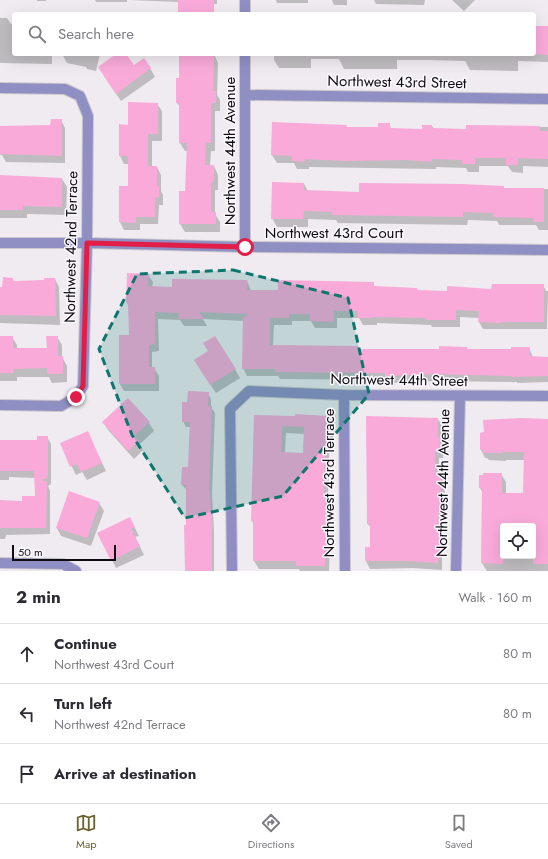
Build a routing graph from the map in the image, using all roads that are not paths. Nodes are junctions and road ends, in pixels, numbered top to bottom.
1 (245, 0) edge
2 (245, 12) edge
3 (245, 56) edge
4 (0, 88) edge
5 (245, 95) junction
6 (548, 99) edge
7 (0, 243) edge
8 (87, 243) junction
9 (245, 247) junction
10 (548, 250) edge
11 (344, 395) junction
12 (460, 396) junction
13 (548, 396) edge
14 (0, 405) edge
15 (0, 563) edge
16 (76, 571) edge
17 (232, 571) edge
18 (345, 571) edge
19 (456, 571) edge

1 - 2 street
3 - 5 street, Northwest 44th Avenue
4 - 8 street, Northwest 42nd Terrace
5 - 6 street, Northwest 43rd Street
5 - 9 street, Northwest 44th Avenue
7 - 8 street, Northwest 43rd Court
8 - 9 street, Northwest 43rd Court
8 - 14 street, Northwest 42nd Terrace
9 - 10 street, Northwest 43rd Court
11 - 12 street, Northwest 44th Street
11 - 17 street, Northwest 44th Street
11 - 18 street, Northwest 43rd Terrace
12 - 13 street, Northwest 44th Street
12 - 19 street, Northwest 44th Avenue
15 - 16 street

